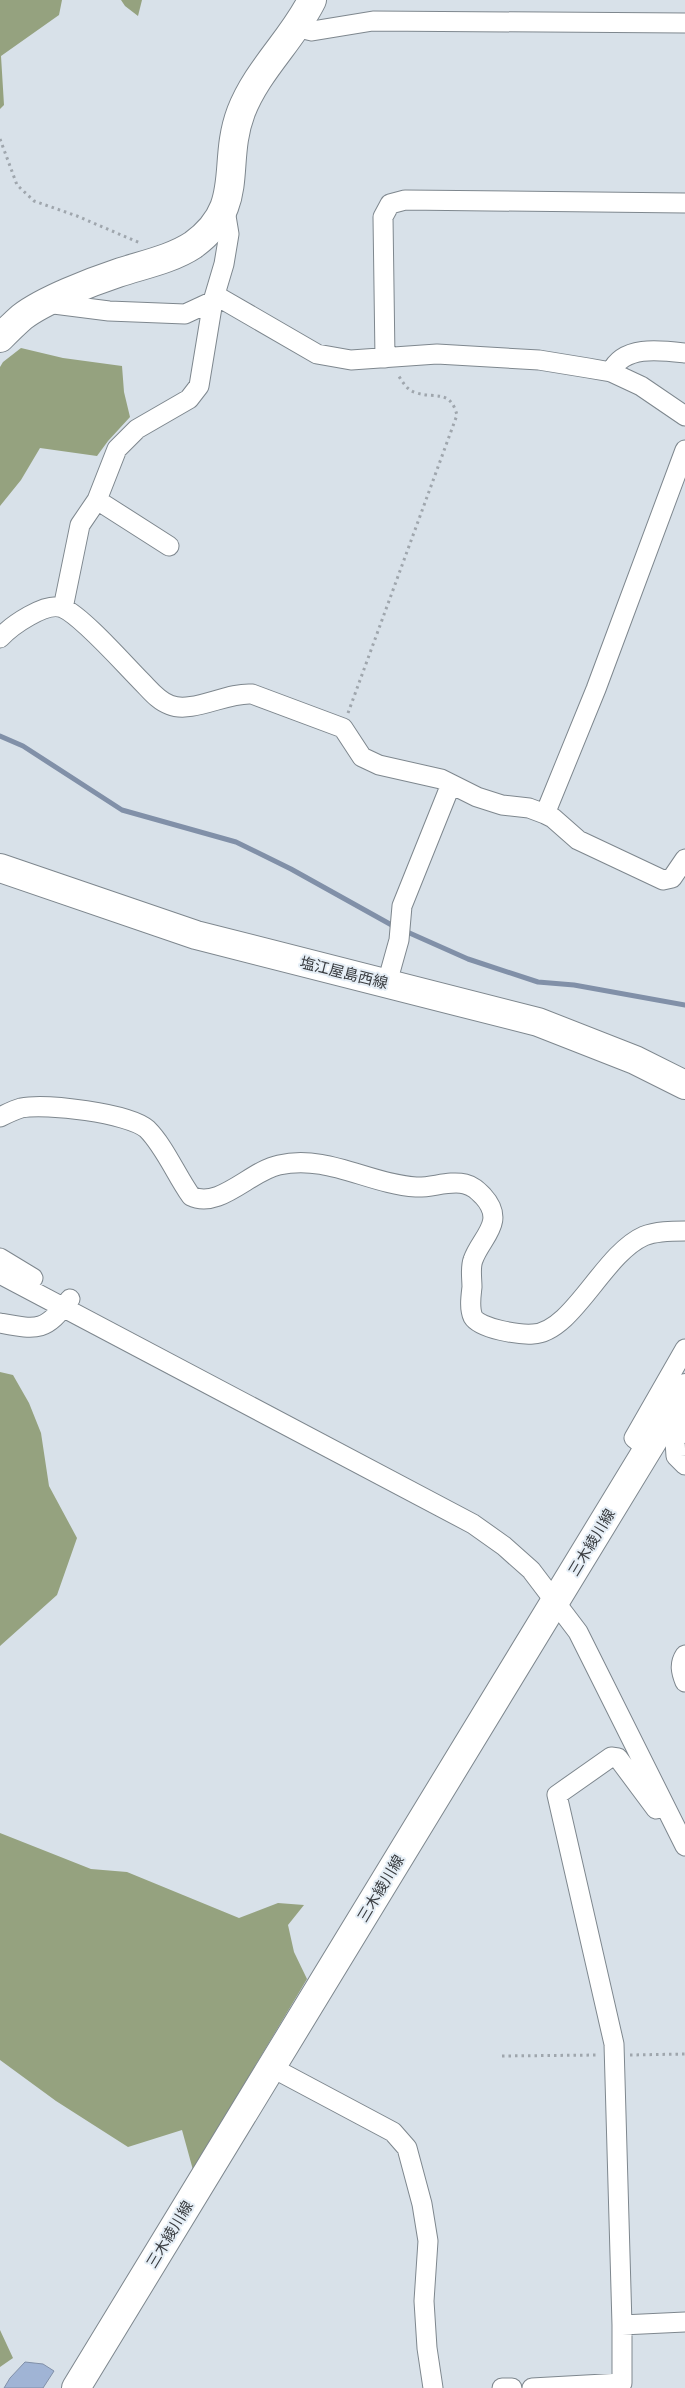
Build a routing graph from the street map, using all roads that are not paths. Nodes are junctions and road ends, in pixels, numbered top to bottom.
1 (312, 0) edge
2 (685, 23) edge
3 (295, 26) junction
4 (685, 203) edge
5 (225, 210) junction
6 (214, 298) junction
7 (46, 303) junction
8 (0, 338) edge
9 (685, 353) edge
10 (393, 357) junction
11 (610, 372) junction
12 (685, 416) edge
13 (685, 450) edge
14 (97, 500) junction
15 (169, 546) dead end
16 (62, 608) junction
17 (0, 638) edge
18 (451, 784) junction
19 (545, 814) junction
20 (685, 859) edge
21 (0, 868) edge
22 (388, 984) junction
23 (685, 1085) edge
24 (0, 1117) edge
25 (685, 1231) edge
26 (0, 1258) edge
27 (0, 1274) edge
28 (64, 1307) junction
29 (0, 1323) edge
30 (685, 1349) edge
31 (685, 1388) edge
32 (685, 1423) edge
33 (648, 1449) junction
34 (685, 1465) edge
35 (555, 1600) junction
36 (685, 1655) edge
37 (685, 1682) edge
38 (668, 1813) junction
39 (685, 1846) edge
40 (271, 2067) junction
41 (685, 2322) edge
42 (622, 2325) junction
43 (76, 2388) edge
44 (433, 2388) edge
45 (502, 2388) edge
46 (512, 2388) edge
47 (532, 2388) edge

1 - 3 main road
2 - 3 street
3 - 5 main road
4 - 10 street
5 - 6 street
5 - 7 main road
6 - 7 street
6 - 10 street
6 - 14 street
7 - 8 main road
9 - 11 street
10 - 11 street
11 - 12 street
13 - 19 street
14 - 15 street
14 - 16 street
16 - 17 street
16 - 18 street
18 - 19 street
18 - 22 street
19 - 20 street
21 - 22 main road, 塩江屋島西線
22 - 23 main road, 塩江屋島西線
24 - 25 street
26 - 28 street
27 - 28 street
28 - 29 street
28 - 35 street
30 - 33 street
31 - 33 main road, 三木綾川線
32 - 34 street
33 - 35 main road, 三木綾川線
35 - 38 street
35 - 40 main road, 三木綾川線
36 - 37 street
38 - 39 street
38 - 42 street
40 - 43 main road, 三木綾川線
40 - 44 street
41 - 42 street
42 - 47 street
45 - 46 street

